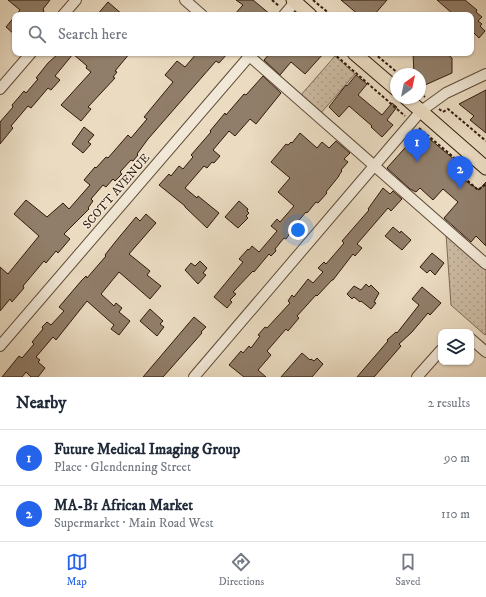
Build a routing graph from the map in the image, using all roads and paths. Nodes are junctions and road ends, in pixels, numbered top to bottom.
1 (76, 0) edge
2 (185, 0) edge
3 (313, 0) edge
4 (294, 1) edge
5 (66, 12) edge
6 (199, 12) edge
7 (286, 12) edge
8 (307, 12) edge
9 (327, 12) edge
10 (28, 56) edge
11 (247, 56) edge
12 (251, 56) edge
13 (357, 56) edge
14 (378, 56) edge
15 (392, 68) edge
16 (486, 74) edge
17 (390, 85) edge
18 (0, 89) edge
19 (426, 98) edge
20 (432, 103) junction
21 (413, 104) edge
22 (421, 111) junction
23 (486, 141) edge
24 (374, 166) junction
25 (486, 168) edge
26 (486, 264) edge
27 (474, 342) edge
28 (0, 346) edge
29 (486, 352) edge
30 (438, 353) edge
31 (194, 377) edge
32 (417, 377) edge

1 - 5 street
2 - 6 street
3 - 9 path
4 - 7 street
4 - 8 main road
10 - 18 street
11 - 28 street, SCOTT AVENUE
12 - 24 street
13 - 17 main road
14 - 15 path
16 - 20 street
19 - 20 path
20 - 22 street
20 - 23 path
21 - 22 main road
22 - 24 street
22 - 25 main road
24 - 26 street
24 - 31 street
27 - 29 street
30 - 32 street

